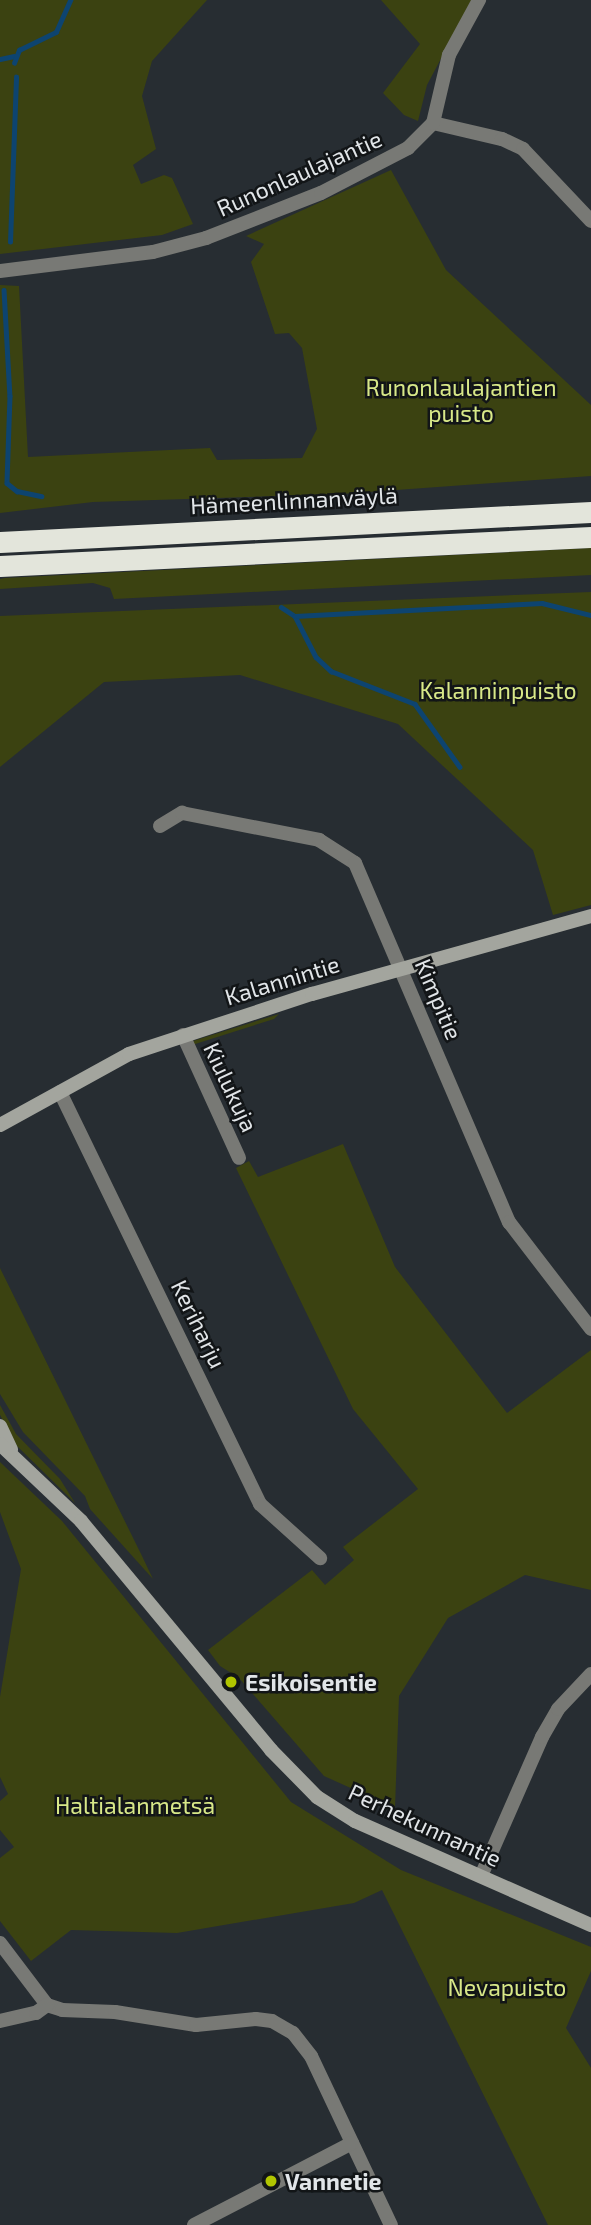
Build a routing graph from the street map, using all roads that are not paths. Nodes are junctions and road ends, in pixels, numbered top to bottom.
1 (478, 0) edge
2 (433, 122) junction
3 (591, 221) edge
4 (0, 271) edge
5 (591, 512) edge
6 (591, 537) edge
7 (0, 542) edge
8 (0, 566) edge
9 (160, 826) dead end
10 (591, 916) edge
11 (402, 968) junction
12 (183, 1035) junction
13 (60, 1092) junction
14 (0, 1125) edge
15 (239, 1158) dead end
16 (591, 1329) edge
17 (0, 1426) edge
18 (0, 1444) edge
19 (13, 1454) junction
20 (320, 1558) dead end
21 (591, 1674) edge
22 (481, 1876) junction
23 (591, 1925) edge
24 (0, 1943) edge
25 (47, 2005) junction
26 (0, 2021) edge
27 (352, 2143) junction
28 (194, 2225) edge
29 (391, 2225) edge

1 - 2 street
2 - 3 street
2 - 4 street, Runonlaulajantie
5 - 7 highway, Hämeenlinnanväylä
6 - 8 highway
9 - 11 street, Kimpitie
10 - 11 street, Kalannintie
11 - 12 street, Kalannintie
11 - 16 street, Kimpitie
12 - 13 street, Kalannintie
12 - 15 street, Kiulukuja
13 - 14 street, Kalannintie
13 - 20 street, Keriharju
17 - 19 street, Perhekunnantie
18 - 19 street, Perhekunnantie
19 - 22 street, Perhekunnantie
21 - 22 street
22 - 23 street, Perhekunnantie
24 - 25 street
25 - 26 street
25 - 27 street
27 - 28 street
27 - 29 street

